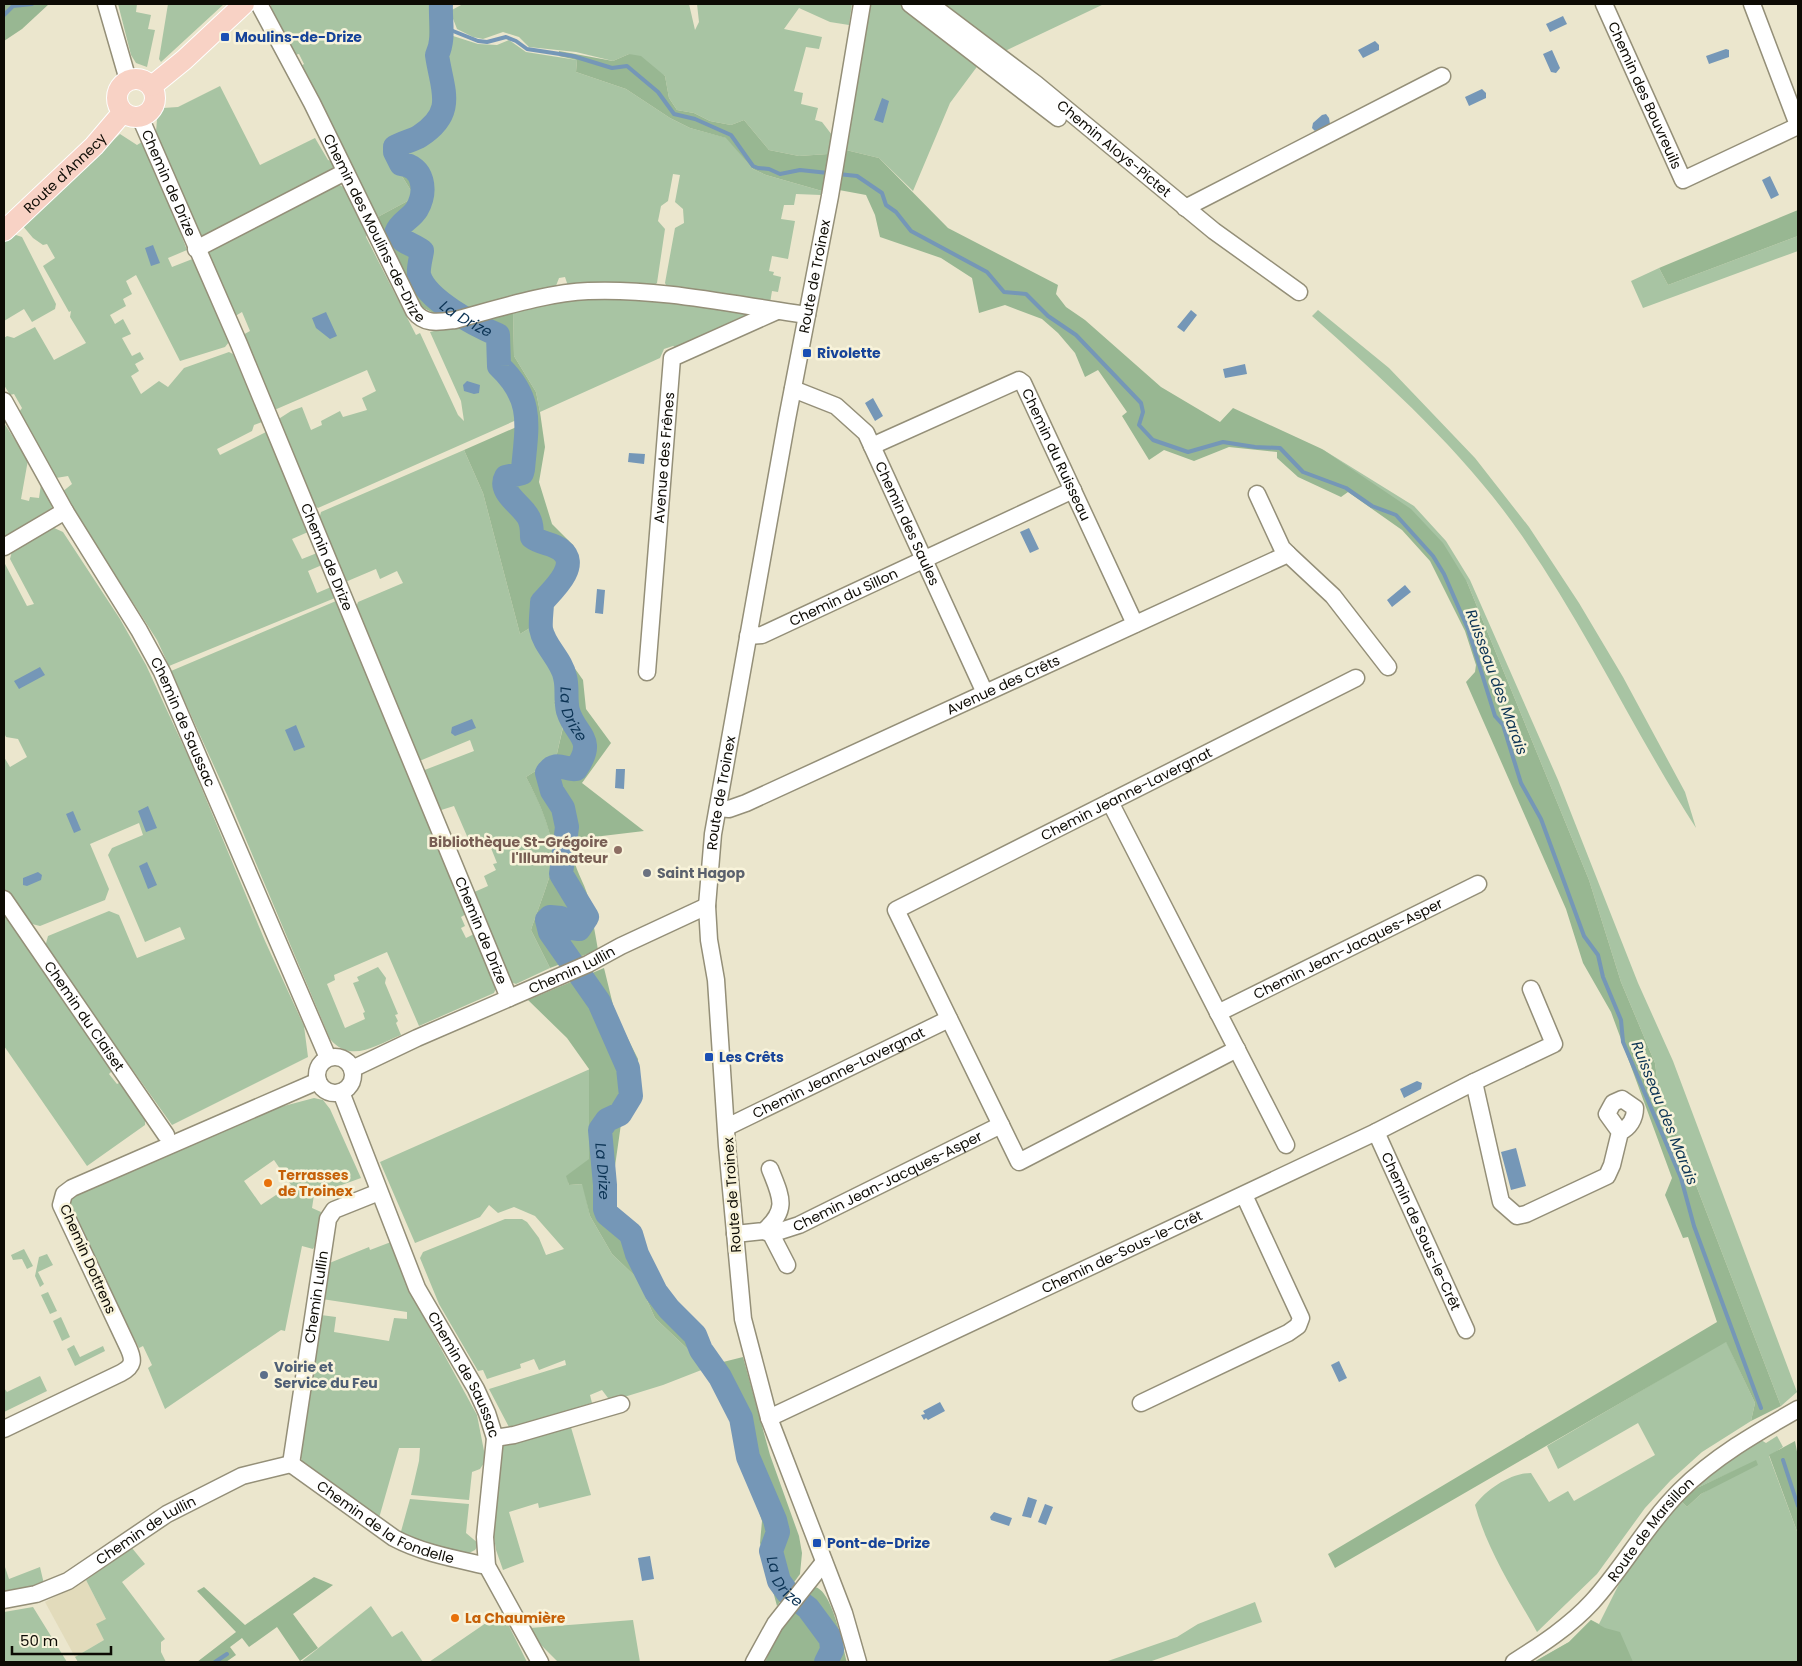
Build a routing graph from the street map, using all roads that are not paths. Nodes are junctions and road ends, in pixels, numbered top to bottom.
1 (106, 4) edge
2 (244, 4) edge
3 (259, 4) edge
4 (862, 4) edge
5 (910, 4) edge
6 (930, 4) edge
7 (1604, 4) edge
8 (1752, 4) edge
9 (1442, 76) dead end
10 (128, 80) junction
11 (152, 86) junction
12 (131, 114) junction
13 (1058, 118) dead end
14 (1798, 125) edge
15 (346, 172) junction
16 (1185, 208) junction
17 (4, 231) edge
18 (196, 249) junction
19 (1299, 292) dead end
20 (777, 311) junction
21 (806, 315) junction
22 (793, 389) junction
23 (4, 401) edge
24 (872, 446) junction
25 (1073, 490) junction
26 (1257, 494) dead end
27 (65, 511) junction
28 (4, 547) edge
29 (1288, 554) junction
30 (923, 561) junction
31 (1135, 624) junction
32 (748, 636) junction
33 (1388, 667) dead end
34 (647, 672) dead end
35 (1356, 678) dead end
36 (985, 693) junction
37 (1110, 802) junction
38 (718, 808) junction
39 (1478, 884) dead end
40 (4, 899) edge
41 (707, 906) junction
42 (1531, 989) dead end
43 (509, 998) junction
44 (1218, 1013) junction
45 (949, 1019) junction
46 (1237, 1049) junction
47 (328, 1058) junction
48 (352, 1068) junction
49 (318, 1081) junction
50 (1474, 1082) junction
51 (341, 1092) junction
52 (1000, 1125) junction
53 (727, 1127) junction
54 (1376, 1132) junction
55 (1620, 1132) dead end
56 (166, 1134) dead end
57 (1286, 1145) dead end
58 (770, 1169) dead end
59 (379, 1192) junction
60 (1244, 1195) junction
61 (768, 1233) junction
62 (735, 1234) junction
63 (787, 1265) dead end
64 (1466, 1330) dead end
65 (1141, 1403) dead end
66 (622, 1404) dead end
67 (1798, 1409) edge
68 (769, 1418) junction
69 (4, 1429) edge
70 (495, 1438) junction
71 (291, 1464) junction
72 (824, 1562) junction
73 (486, 1566) junction
74 (4, 1600) edge
75 (540, 1662) edge
76 (754, 1662) edge
77 (858, 1662) edge
78 (1514, 1662) edge

1 - 10 street
2 - 11 main road
3 - 15 street, Chemin des Moulins-de-Drize
4 - 21 street, Route de Troinex
5 - 13 street
6 - 16 street, Chemin Aloys-Pictet
7 - 14 street, Chemin des Bouvreuils
8 - 14 street, Chemin des Bouvreuils
9 - 16 street
10 - 11 main road
10 - 12 main road
11 - 12 main road
12 - 17 main road, Route d'Annecy
12 - 18 street, Chemin de Drize
15 - 18 street
15 - 20 street, Chemin des Moulins-de-Drize
16 - 19 street, Chemin Aloys-Pictet
18 - 43 street, Chemin de Drize
20 - 21 street, Chemin des Moulins-de-Drize
20 - 34 street, Avenue des Frênes
21 - 22 street, Route de Troinex
22 - 24 street, Chemin des Saules
22 - 32 street, Route de Troinex
23 - 27 street, Chemin de Saussac
24 - 25 street, Chemin du Ruisseau
24 - 30 street, Chemin des Saules
25 - 30 street, Chemin du Sillon
25 - 31 street, Chemin du Ruisseau
26 - 29 street
27 - 28 street
27 - 47 street, Chemin de Saussac
29 - 31 street, Avenue des Crêts
29 - 33 street
30 - 32 street, Chemin du Sillon
30 - 36 street, Chemin des Saules
31 - 36 street, Avenue des Crêts
32 - 38 street, Route de Troinex
35 - 37 street, Chemin Jeanne-Lavergnat
36 - 38 street, Avenue des Crêts
37 - 44 street
37 - 45 street, Chemin Jeanne-Lavergnat
38 - 41 street, Route de Troinex
39 - 44 street, Chemin Jean-Jacques-Asper
40 - 56 street, Chemin du Claiset
41 - 43 street, Chemin Lullin
41 - 53 street, Route de Troinex
42 - 50 street, Chemin de-Sous-le-Crêt
43 - 48 street, Chemin Lullin
44 - 46 street
45 - 52 street
45 - 53 street, Chemin Jeanne-Lavergnat
46 - 52 street
46 - 57 street
47 - 48 street
47 - 49 street
48 - 51 street
49 - 51 street
49 - 69 street, Chemin Dottrens
50 - 54 street, Chemin de-Sous-le-Crêt
50 - 55 street
51 - 59 street, Chemin de Saussac
52 - 61 street, Chemin Jean-Jacques-Asper
53 - 62 street, Route de Troinex
54 - 60 street, Chemin de-Sous-le-Crêt
54 - 64 street, Chemin de Sous-le-Crêt
58 - 61 street
59 - 70 street, Chemin de Saussac
59 - 71 street, Chemin Lullin
60 - 65 street
60 - 68 street, Chemin de-Sous-le-Crêt
61 - 62 street, Chemin Jean-Jacques-Asper
61 - 63 street
62 - 68 street, Route de Troinex
66 - 70 street
67 - 78 street, Route de Marsillon
68 - 72 street, Route de Troinex
70 - 73 street, Chemin de Saussac
71 - 73 street, Chemin de la Fondelle
71 - 74 street, Chemin de Lullin
72 - 76 street
72 - 77 street, Route de Troinex
73 - 75 street, Chemin de Saussac

